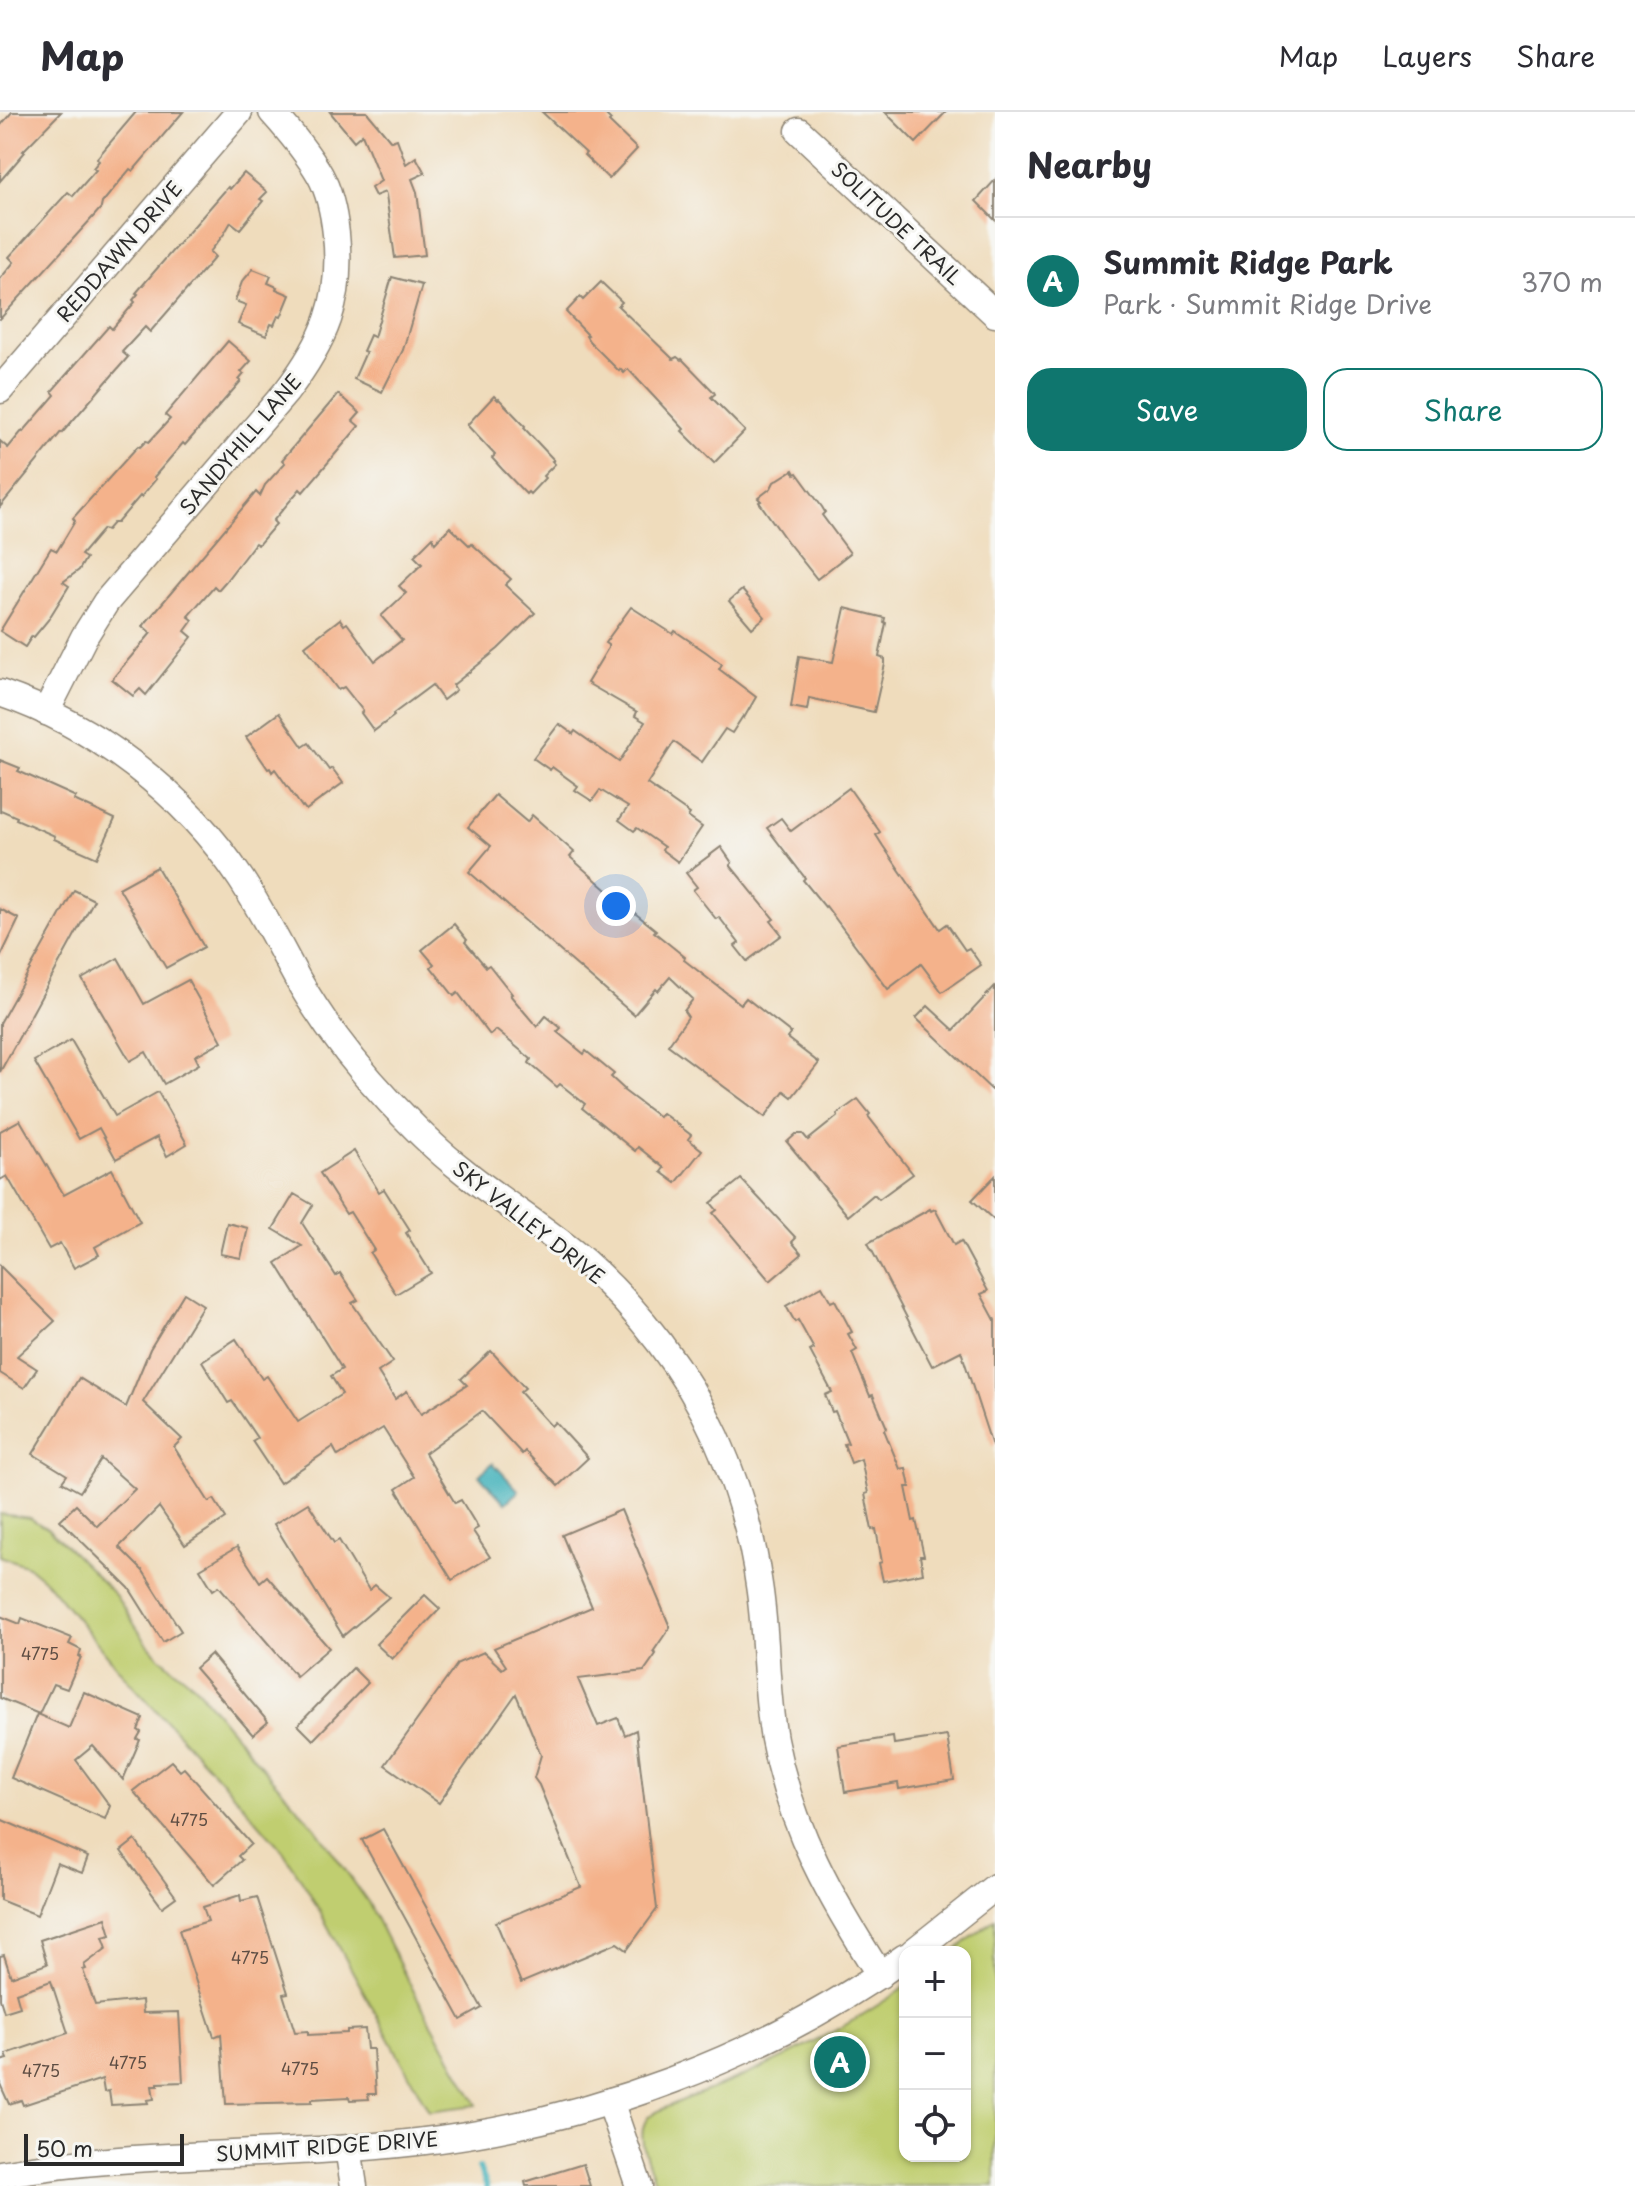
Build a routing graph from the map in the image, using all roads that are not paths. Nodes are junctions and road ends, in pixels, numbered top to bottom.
1 (239, 112) edge
2 (272, 112) edge
3 (799, 131) dead end
4 (995, 314) edge
5 (0, 390) edge
6 (0, 693) edge
7 (46, 712) junction
8 (995, 1887) edge
9 (921, 1946) edge
10 (899, 1961) edge
11 (880, 1975) junction
12 (610, 2101) junction
13 (348, 2148) junction
14 (0, 2174) edge
15 (354, 2186) edge
16 (639, 2186) edge

1 - 5 street, REDDAWN DRIVE
2 - 7 street, SANDYHILL LANE
3 - 4 street, SOLITUDE TRAIL
6 - 7 street, SKY VALLEY DRIVE
7 - 11 street, SKY VALLEY DRIVE
8 - 9 street
10 - 11 street, SUMMIT RIDGE DRIVE
11 - 12 street, SUMMIT RIDGE DRIVE
12 - 13 street, SUMMIT RIDGE DRIVE
12 - 16 street
13 - 14 street, SUMMIT RIDGE DRIVE
13 - 15 street

